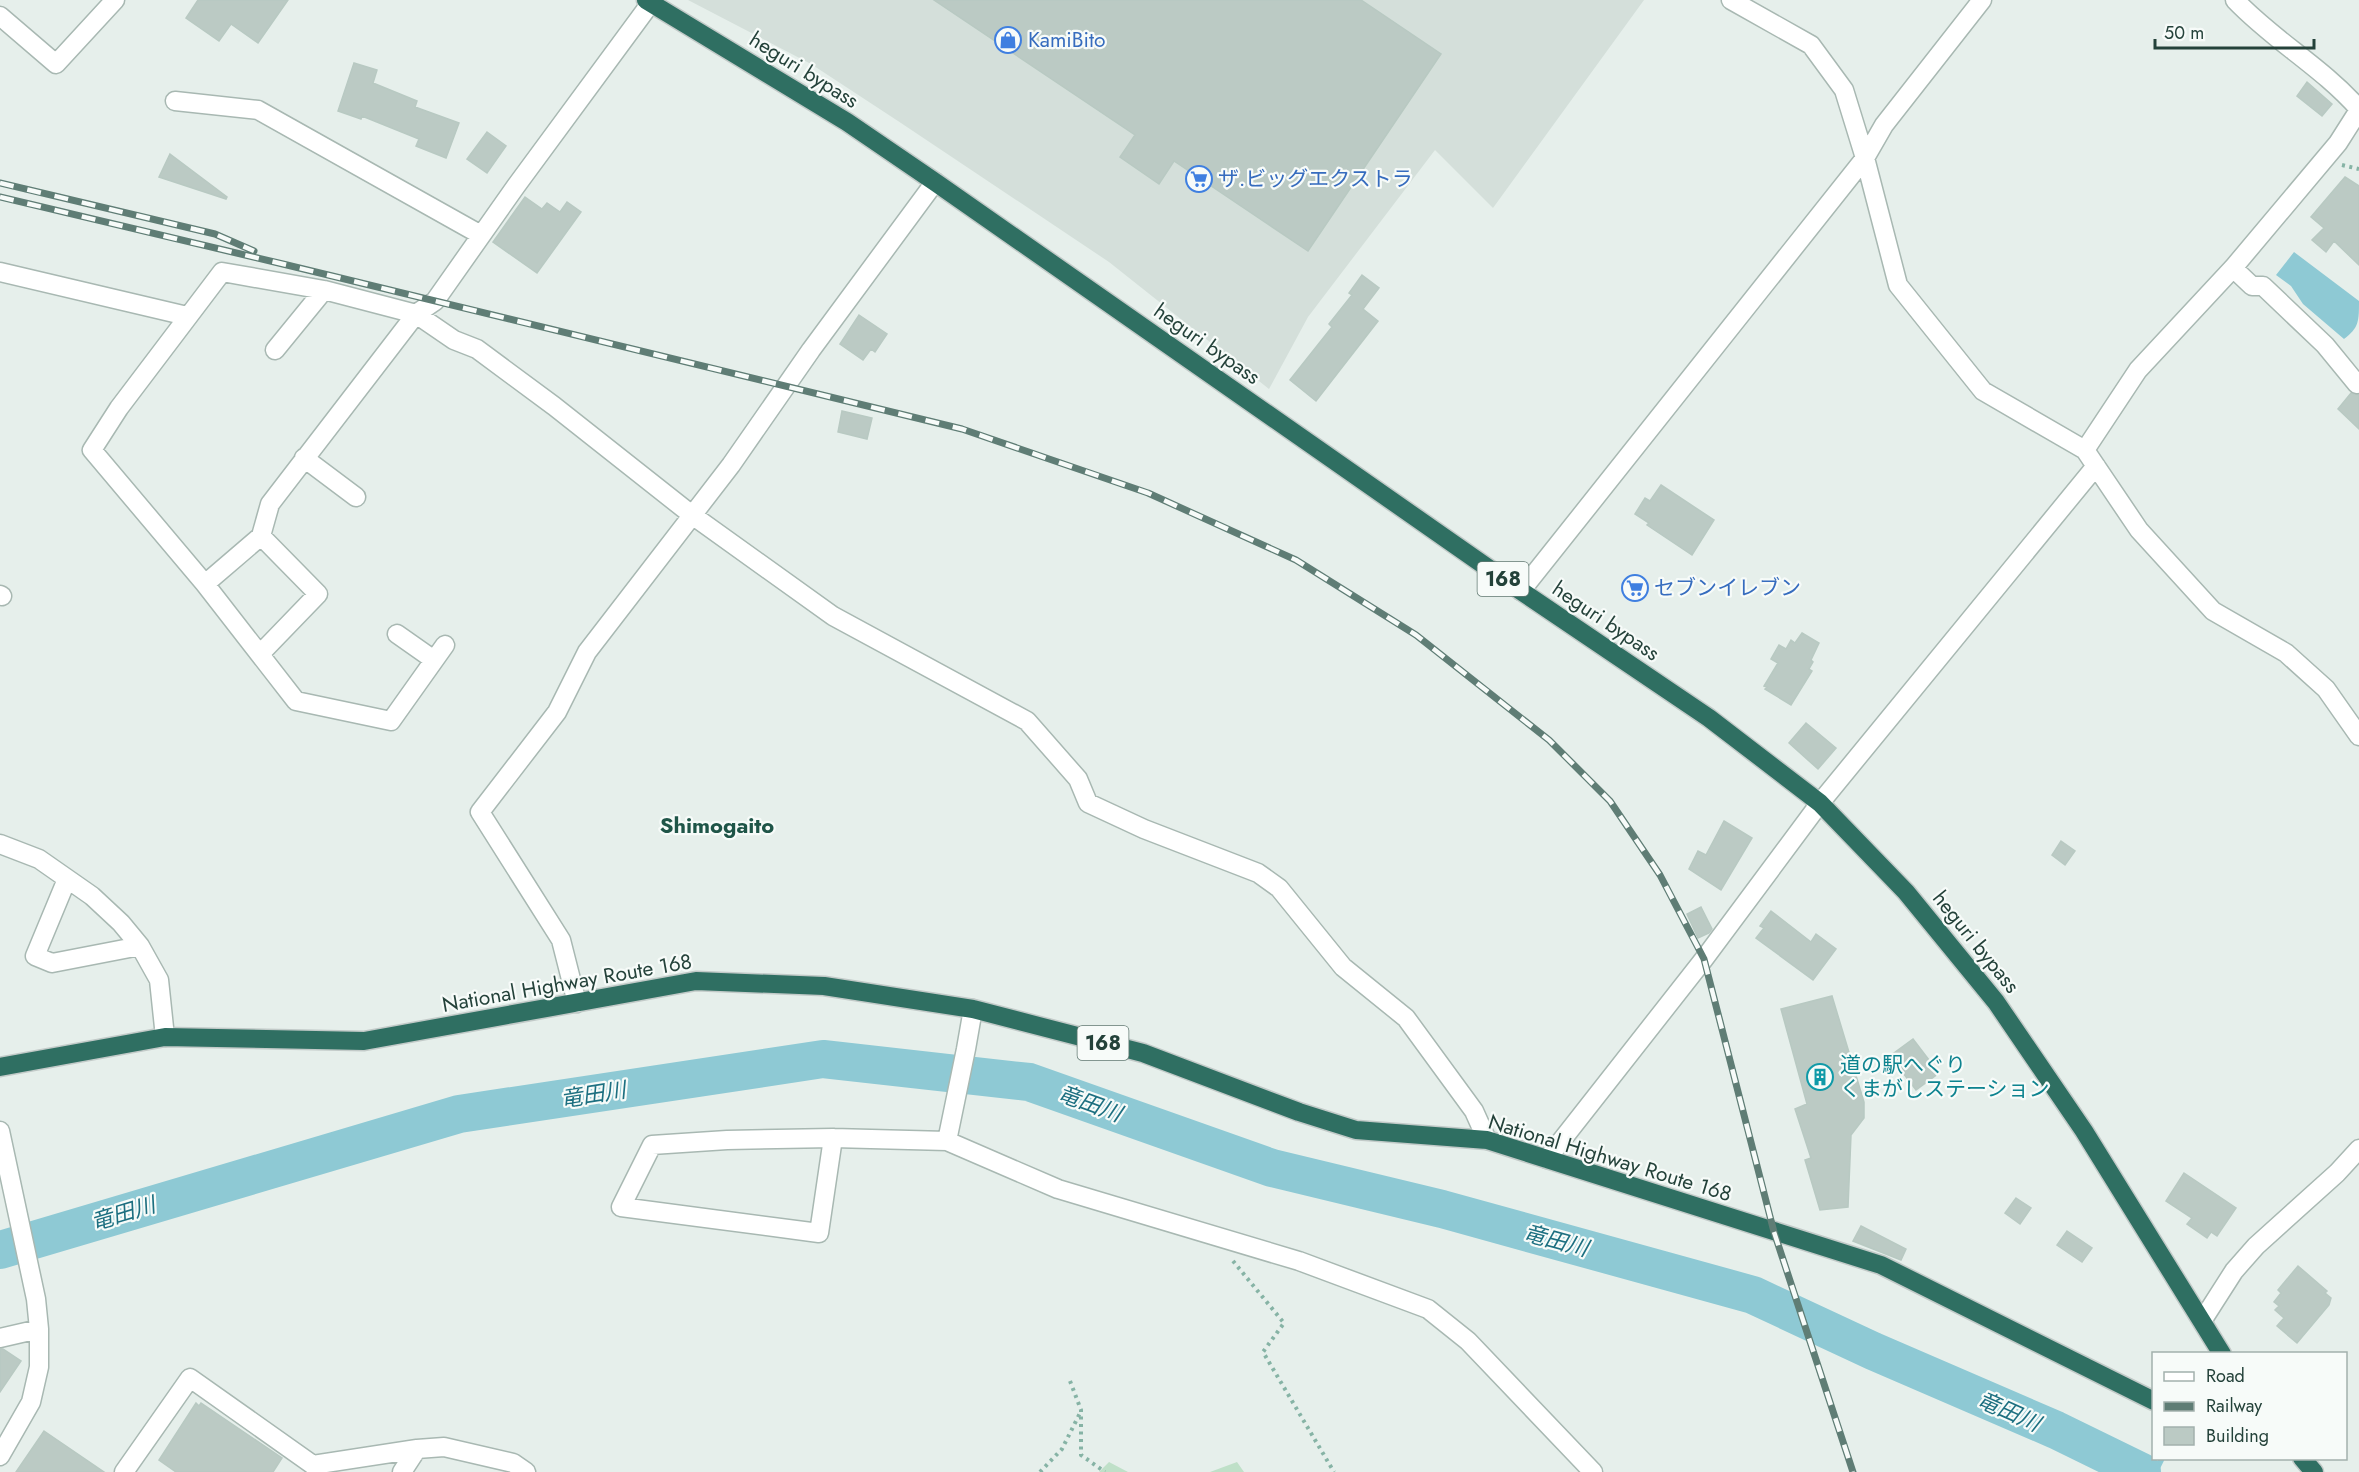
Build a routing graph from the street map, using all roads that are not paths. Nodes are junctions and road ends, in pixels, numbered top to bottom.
1 (115, 0) edge
2 (1731, 0) edge
3 (1982, 0) edge
4 (2235, 0) edge
5 (650, 1) edge
6 (0, 16) edge
7 (175, 101) dead end
8 (2359, 110) edge
9 (1865, 158) junction
10 (935, 182) junction
11 (481, 236) junction
12 (2233, 268) junction
13 (0, 272) edge
14 (324, 290) junction
15 (416, 314) junction
16 (187, 316) junction
17 (275, 350) dead end
18 (2359, 382) edge
19 (2085, 450) junction
20 (304, 458) junction
21 (2096, 466) junction
22 (356, 497) dead end
23 (692, 515) junction
24 (261, 536) junction
25 (205, 584) junction
26 (1521, 591) junction
27 (397, 634) dead end
28 (261, 653) junction
29 (2359, 736) edge
30 (1820, 803) junction
31 (0, 844) edge
32 (67, 879) junction
33 (140, 946) junction
34 (577, 1003) junction
35 (972, 1009) junction
36 (165, 1037) junction
37 (0, 1066) edge
38 (0, 1131) edge
39 (833, 1138) junction
40 (1487, 1140) junction
41 (947, 1141) junction
42 (2359, 1149) edge
43 (1547, 1159) junction
44 (2202, 1321) junction
45 (39, 1329) junction
46 (0, 1338) edge
47 (2221, 1352) edge
48 (2152, 1400) edge
49 (417, 1449) junction
50 (0, 1456) edge
51 (2304, 1460) edge
52 (127, 1471) edge
53 (402, 1472) edge
54 (526, 1472) edge
55 (1593, 1472) edge
56 (2314, 1472) edge

1 - 6 street
2 - 9 street
3 - 9 street
4 - 8 street
5 - 10 highway, heguri bypass / 168
5 - 11 street
7 - 11 street
8 - 12 street
9 - 19 street
9 - 26 street
10 - 23 street
10 - 26 highway, heguri bypass / 168
11 - 15 street
12 - 18 street
12 - 19 street
13 - 16 street
14 - 15 street
14 - 16 street
14 - 17 street
15 - 20 street
15 - 23 street
16 - 25 street
19 - 21 street
20 - 22 street
20 - 24 street
21 - 29 street
21 - 30 street
23 - 34 street
23 - 40 street
24 - 25 street
24 - 28 street
25 - 28 street
26 - 30 highway, heguri bypass / 168
27 - 28 street
30 - 43 street
30 - 44 highway, heguri bypass / 168
31 - 32 street
32 - 33 street
32 - 33 street
33 - 36 street
34 - 35 highway, National Highway Route 168 / 168
34 - 36 highway, National Highway Route 168 / 168
35 - 40 highway, National Highway Route 168 / 168
35 - 41 street
36 - 37 highway, National Highway Route 168 / 168
38 - 45 street
39 - 39 street
39 - 41 street
40 - 43 highway, National Highway Route 168 / 168
41 - 55 street
42 - 44 street
43 - 48 highway, National Highway Route 168 / 168
44 - 47 highway, heguri bypass / 168
45 - 46 street
45 - 50 street
49 - 52 street
49 - 53 street
49 - 54 street
51 - 56 highway

